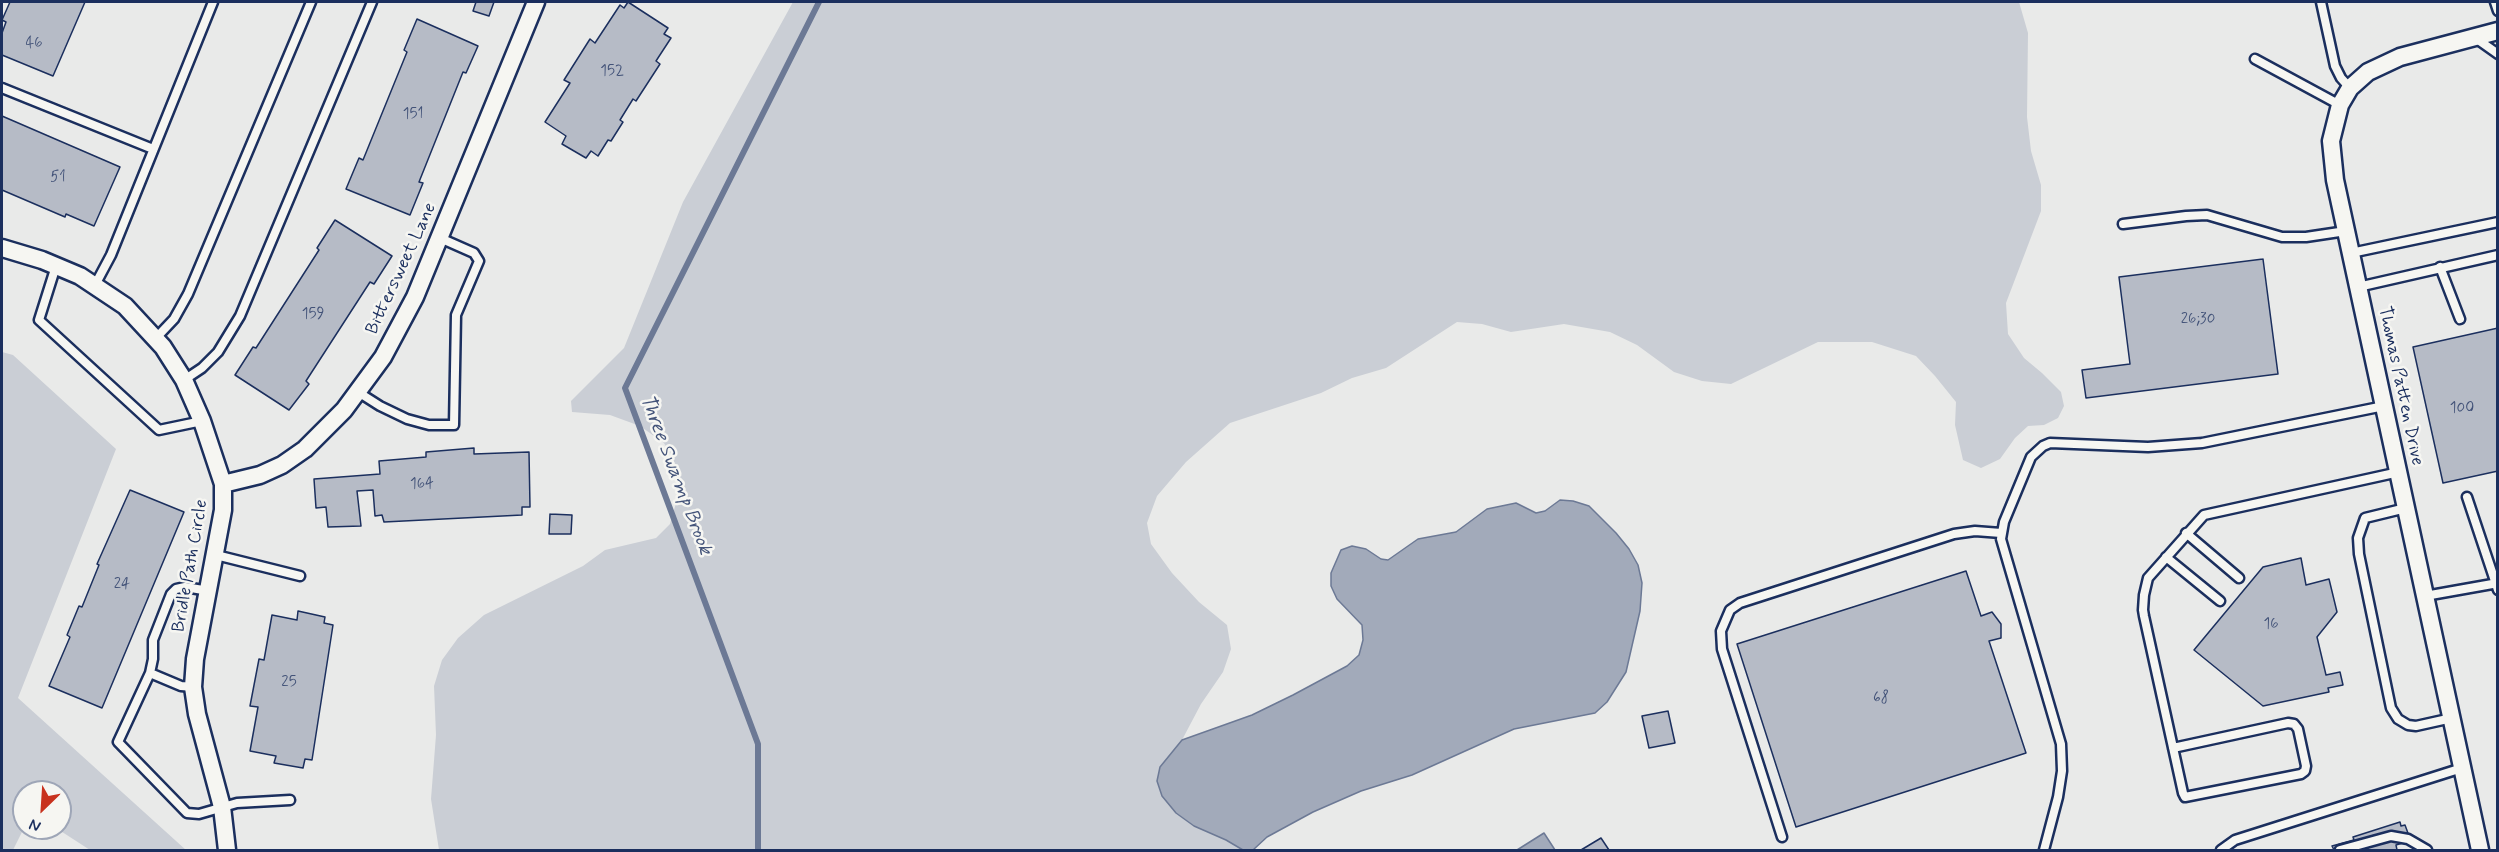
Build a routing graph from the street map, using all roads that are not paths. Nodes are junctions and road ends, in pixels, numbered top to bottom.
1 (213, 2) edge
2 (311, 2) edge
3 (372, 2) edge
4 (536, 2) edge
5 (2321, 2) edge
6 (2495, 2) edge
7 (2498, 11) edge
8 (2498, 31) edge
9 (2474, 37) junction
10 (2498, 54) edge
11 (2255, 59) dead end
12 (2, 88) edge
13 (2350, 88) junction
14 (2340, 105) junction
15 (153, 149) junction
16 (2498, 222) edge
17 (2123, 224) dead end
18 (2346, 231) junction
19 (440, 238) junction
20 (2, 248) edge
21 (2351, 253) junction
22 (2498, 255) edge
23 (56, 266) junction
24 (2440, 267) junction
25 (95, 285) junction
26 (2358, 287) junction
27 (2460, 319) dead end
28 (156, 338) junction
29 (184, 380) junction
30 (358, 392) junction
31 (2384, 406) junction
32 (202, 421) junction
33 (2398, 472) junction
34 (223, 484) junction
35 (2467, 497) dead end
36 (2406, 508) junction
37 (2001, 533) junction
38 (2186, 533) junction
39 (216, 555) junction
40 (2166, 556) junction
41 (300, 576) dead end
42 (2239, 578) dead end
43 (2497, 585) edge
44 (209, 591) junction
45 (2425, 596) junction
46 (2220, 601) dead end
47 (150, 673) junction
48 (193, 687) junction
49 (2452, 718) junction
50 (2173, 748) junction
51 (2462, 768) junction
52 (290, 800) dead end
53 (222, 807) junction
54 (1782, 837) dead end
55 (227, 850) edge
56 (2044, 850) edge
57 (2221, 850) edge
58 (2340, 850) edge
59 (2427, 850) edge
60 (2480, 850) edge

1 - 15 lane
2 - 28 lane
3 - 29 lane
4 - 19 street, Bittersweet Lane
5 - 13 lane
6 - 7 lane
8 - 9 street, Thomas Patten Drive
9 - 10 lane
9 - 13 street, Thomas Patten Drive
11 - 14 lane
12 - 15 lane
13 - 14 street, Thomas Patten Drive
14 - 18 street, Thomas Patten Drive
15 - 25 lane
16 - 21 lane
17 - 18 lane
18 - 21 street, Thomas Patten Drive
19 - 30 street, Bittersweet Lane
19 - 30 lane
20 - 23 street, Bridle Path Circle
21 - 26 street, Thomas Patten Drive
22 - 24 lane
23 - 25 street, Bridle Path Circle
23 - 32 lane
24 - 26 lane
24 - 27 lane
25 - 28 street, Bridle Path Circle
26 - 31 street, Thomas Patten Drive
28 - 29 street, Bridle Path Circle
29 - 32 street, Bridle Path Circle
30 - 34 street, Bittersweet Lane
31 - 33 street, Thomas Patten Drive
31 - 37 lane
32 - 34 street, Bridle Path Circle
33 - 36 street, Thomas Patten Drive
33 - 38 lane
34 - 39 street, Bridle Path Circle
35 - 43 lane
36 - 45 street, Thomas Patten Drive
36 - 49 lane
37 - 54 lane
37 - 56 lane
38 - 40 lane
38 - 42 lane
39 - 41 lane
39 - 44 street, Bridle Path Circle
40 - 46 lane
40 - 50 lane
43 - 45 lane
44 - 47 lane
44 - 48 street, Bridle Path Circle
45 - 49 street, Thomas Patten Drive
47 - 48 lane
47 - 53 lane
48 - 53 street, Bridle Path Circle
49 - 51 street, Thomas Patten Drive
50 - 50 lane
51 - 57 lane
51 - 60 street, Thomas Patten Drive
52 - 53 lane
53 - 55 street, Bridle Path Circle
58 - 59 lane

